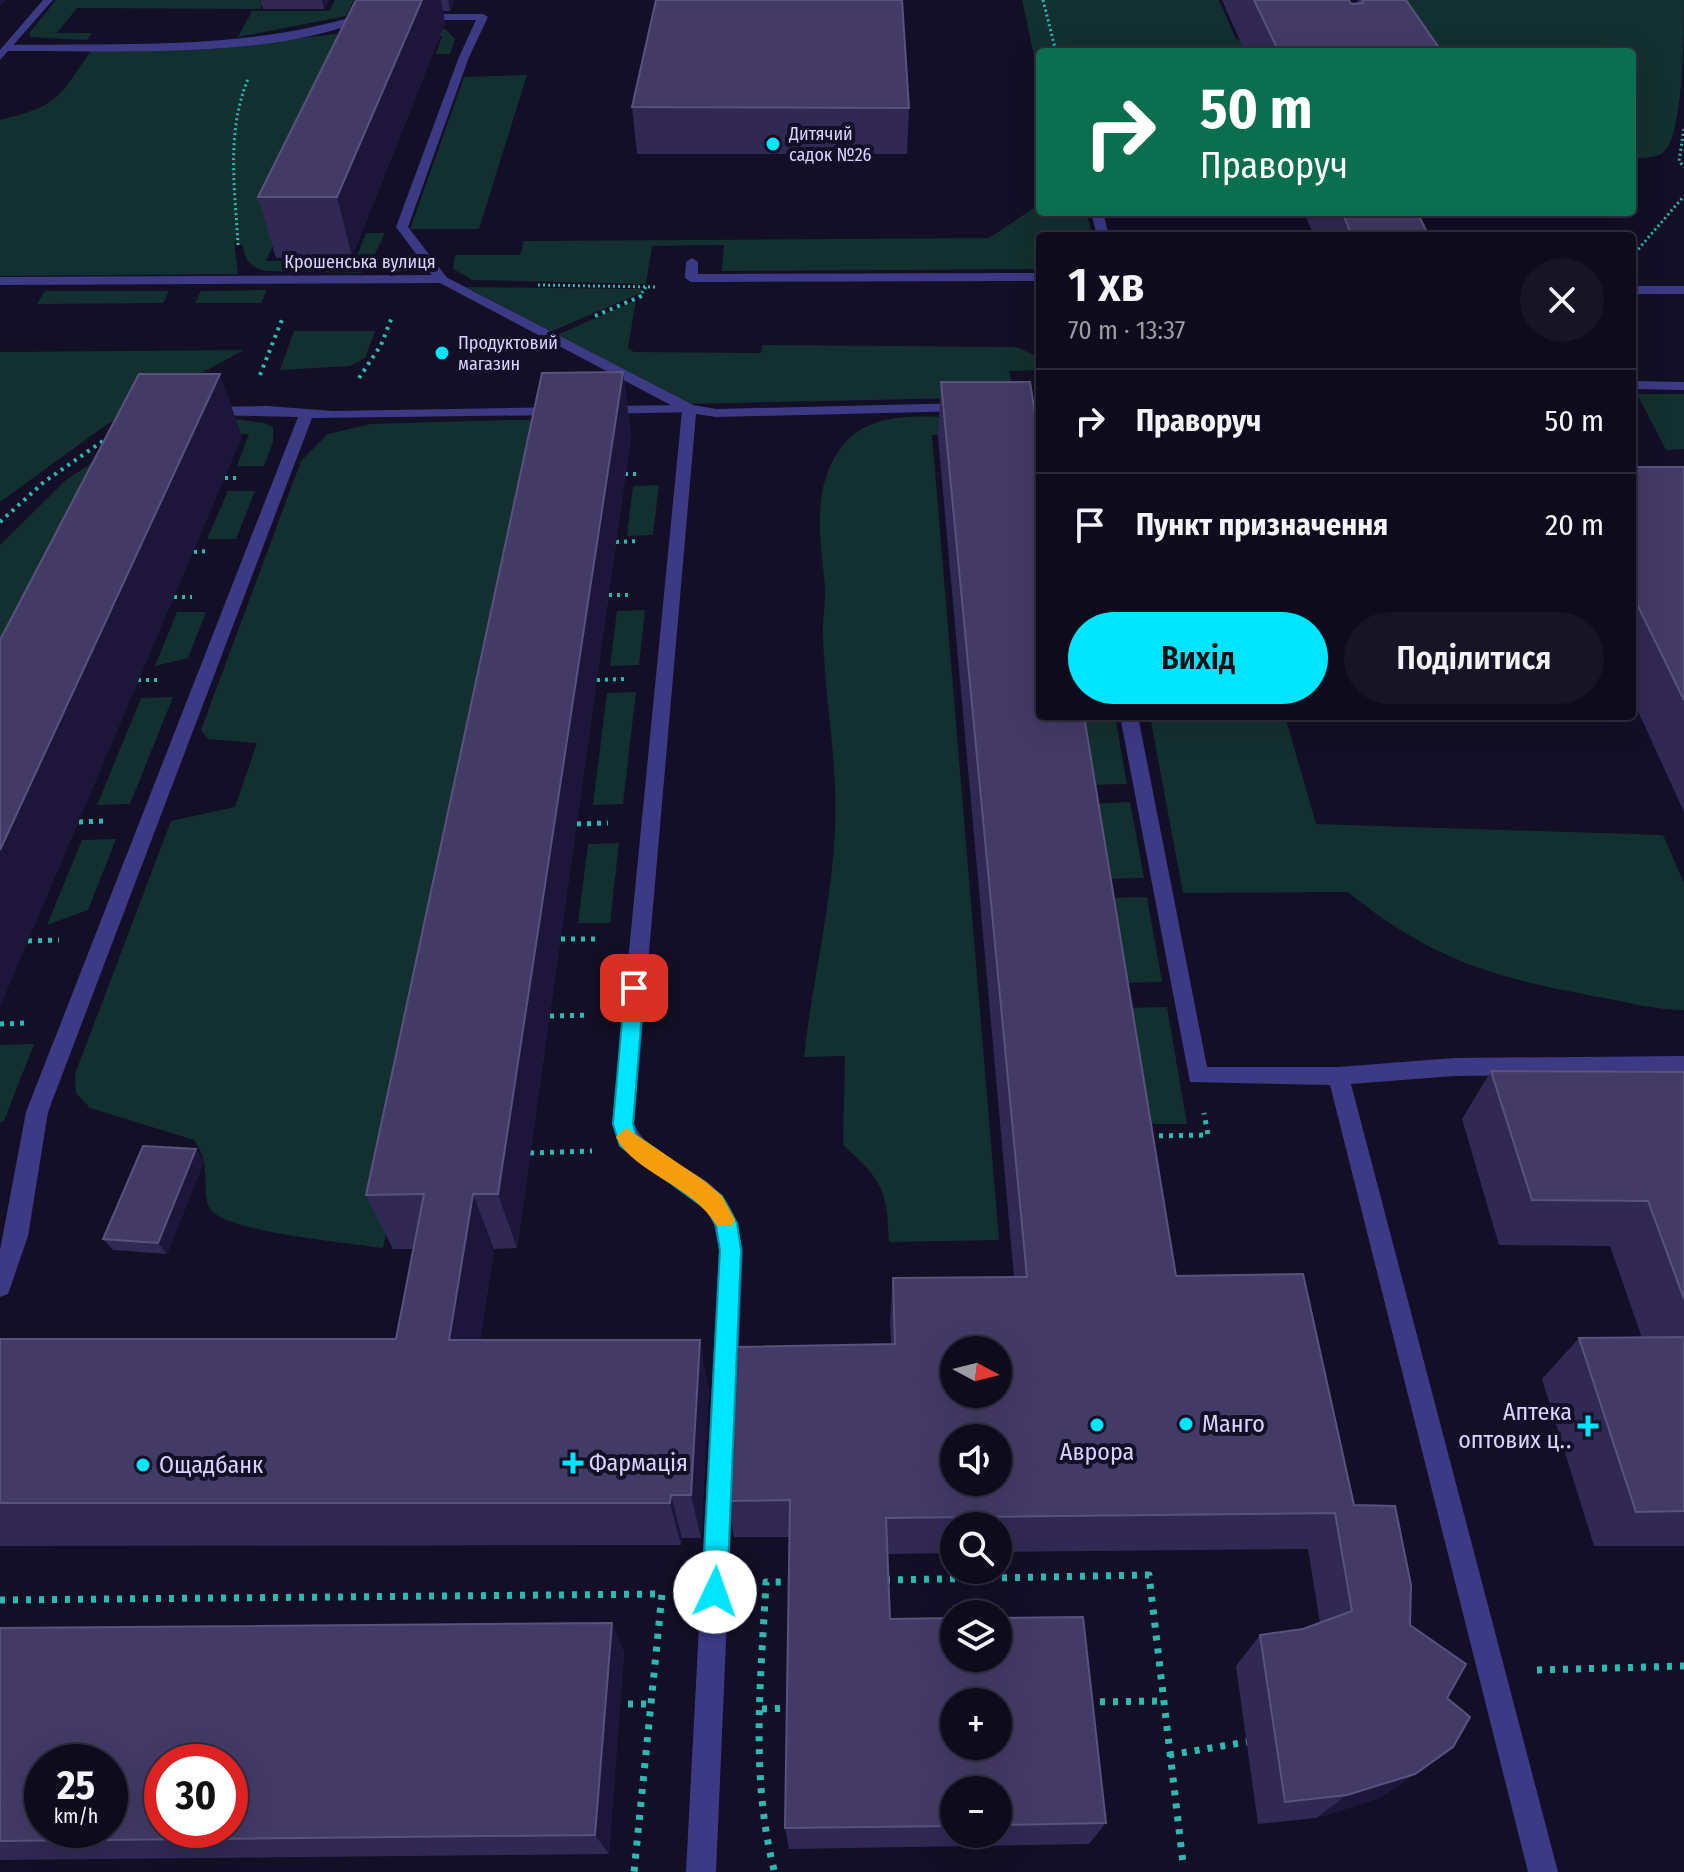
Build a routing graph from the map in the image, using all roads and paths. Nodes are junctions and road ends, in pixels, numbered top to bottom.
1 (48, 0) edge
2 (1043, 0) edge
3 (375, 17) edge
4 (406, 17) edge
5 (229, 45) junction
6 (1055, 48) edge
7 (4, 53) edge
8 (1684, 129) edge
9 (1684, 167) edge
10 (1684, 196) edge
11 (1636, 252) edge
12 (692, 262) dead end
13 (1036, 277) edge
14 (299, 279) junction
15 (392, 279) junction
16 (442, 279) junction
17 (253, 280) junction
18 (0, 281) edge
19 (646, 287) dead end
20 (1636, 290) edge
21 (1684, 290) edge
22 (550, 336) junction
23 (1636, 385) edge
24 (1684, 386) edge
25 (1036, 406) edge
26 (689, 409) junction
27 (246, 410) junction
28 (190, 412) edge
29 (307, 413) junction
30 (333, 415) junction
31 (118, 432) edge
32 (0, 522) edge
33 (1130, 720) edge
34 (1684, 1065) edge
35 (1198, 1076) junction
36 (1338, 1076) junction
37 (1147, 1136) edge
38 (637, 1149) junction
39 (530, 1153) dead end
40 (0, 1286) edge
41 (878, 1580) edge
42 (798, 1582) edge
43 (0, 1600) edge
44 (1684, 1666) edge
45 (1536, 1670) dead end
46 (1162, 1701) junction
47 (1073, 1703) edge
48 (654, 1704) junction
49 (606, 1705) edge
50 (806, 1708) edge
51 (762, 1709) junction
52 (1268, 1739) edge
53 (1169, 1755) junction
54 (1183, 1863) dead end
55 (774, 1870) edge
56 (634, 1872) edge
57 (701, 1872) edge
58 (1543, 1872) edge

1 - 7 street
2 - 6 path
3 - 5 street
4 - 16 street
5 - 7 street
5 - 17 path
8 - 9 path
10 - 11 path
12 - 13 street
14 - 15 street, Крошенська вулиця
14 - 17 street, Крошенська вулиця
14 - 27 path
15 - 16 street, Крошенська вулиця
15 - 30 path
16 - 22 street, Крошенська вулиця
17 - 18 street, Крошенська вулиця
19 - 22 path
20 - 21 street
22 - 26 street, Крошенська вулиця
23 - 24 street
25 - 26 street, Крошенська вулиця
26 - 30 street, Крошенська вулиця
26 - 38 street
27 - 28 street, Крошенська вулиця
27 - 29 street, Крошенська вулиця
29 - 30 street, Крошенська вулиця
29 - 40 street
31 - 32 path
33 - 35 street
34 - 36 street
35 - 36 street
35 - 37 path
36 - 58 street
38 - 39 path
38 - 57 street
41 - 46 path
42 - 51 path
43 - 48 path
44 - 45 path
46 - 47 path
46 - 53 path
48 - 49 path
48 - 56 path
50 - 51 path
51 - 55 path
52 - 53 path
53 - 54 path

